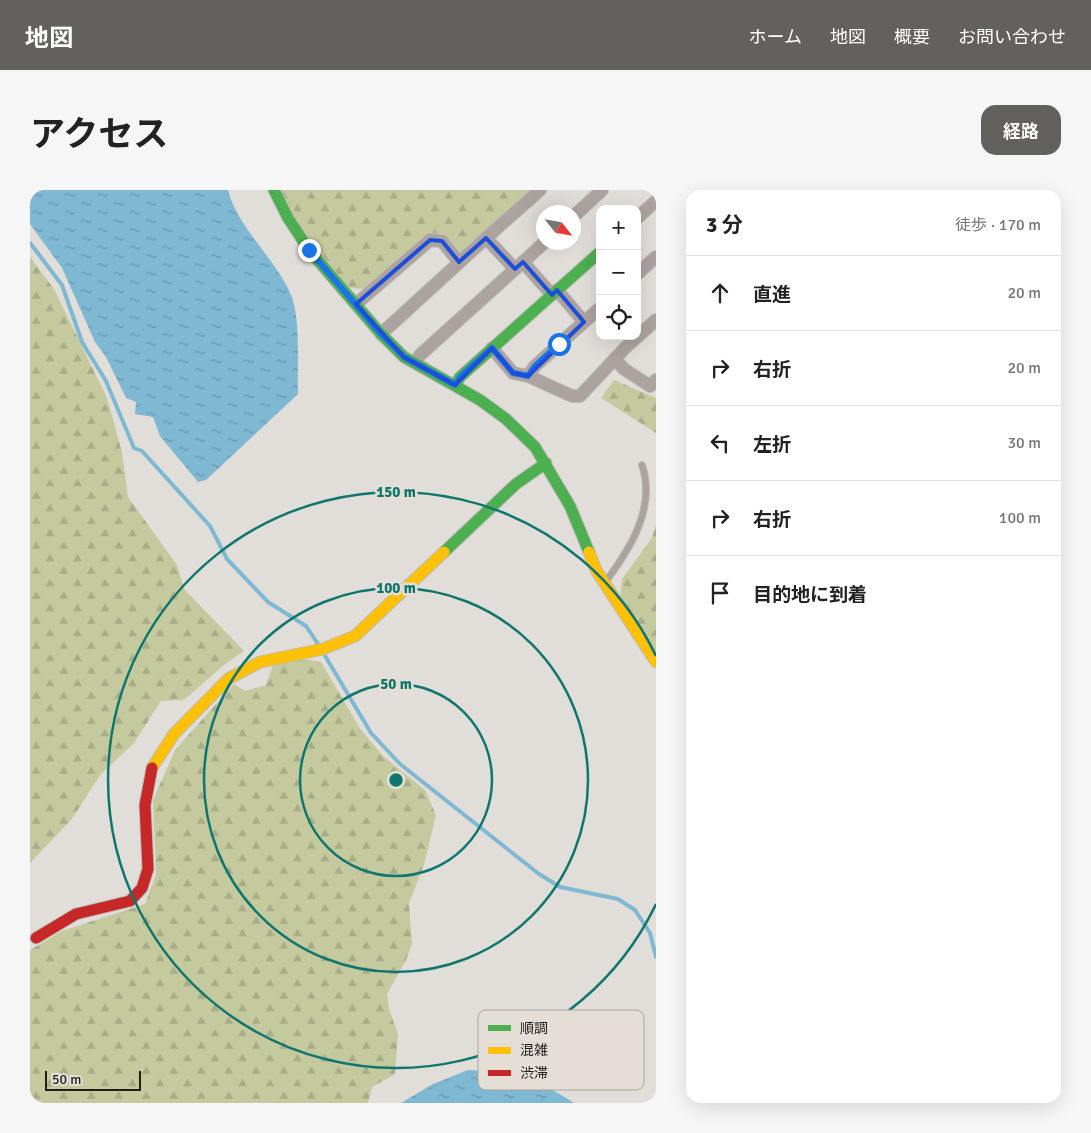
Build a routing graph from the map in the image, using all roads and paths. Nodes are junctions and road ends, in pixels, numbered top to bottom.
1 (274, 190) edge
2 (540, 190) edge
3 (602, 190) edge
4 (656, 201) edge
5 (581, 210) edge
6 (641, 214) edge
7 (486, 238) junction
8 (536, 250) edge
9 (596, 256) edge
10 (656, 258) edge
11 (459, 262) junction
12 (519, 266) junction
13 (641, 271) edge
14 (555, 293) junction
15 (356, 304) junction
16 (596, 312) edge
17 (656, 320) edge
18 (584, 322) junction
19 (381, 334) junction
20 (492, 348) junction
21 (615, 359) junction
22 (416, 362) junction
23 (528, 376) junction
24 (656, 380) edge
25 (455, 385) junction
26 (546, 463) junction
27 (642, 465) dead end
28 (604, 584) junction
29 (656, 662) edge
30 (36, 938) dead end

1 - 15 street
2 - 7 street
3 - 5 street
4 - 6 street
7 - 11 street
7 - 12 street
8 - 12 street
9 - 14 street
10 - 13 street
11 - 15 street
11 - 19 street
12 - 14 street
12 - 22 street
14 - 18 street
14 - 20 street
15 - 19 street
16 - 18 street
17 - 21 street
18 - 23 street
19 - 22 street
20 - 23 street
20 - 25 street
21 - 23 street
21 - 24 street
22 - 25 street
25 - 26 street
26 - 28 street
26 - 30 street
27 - 28 lane
28 - 29 street

